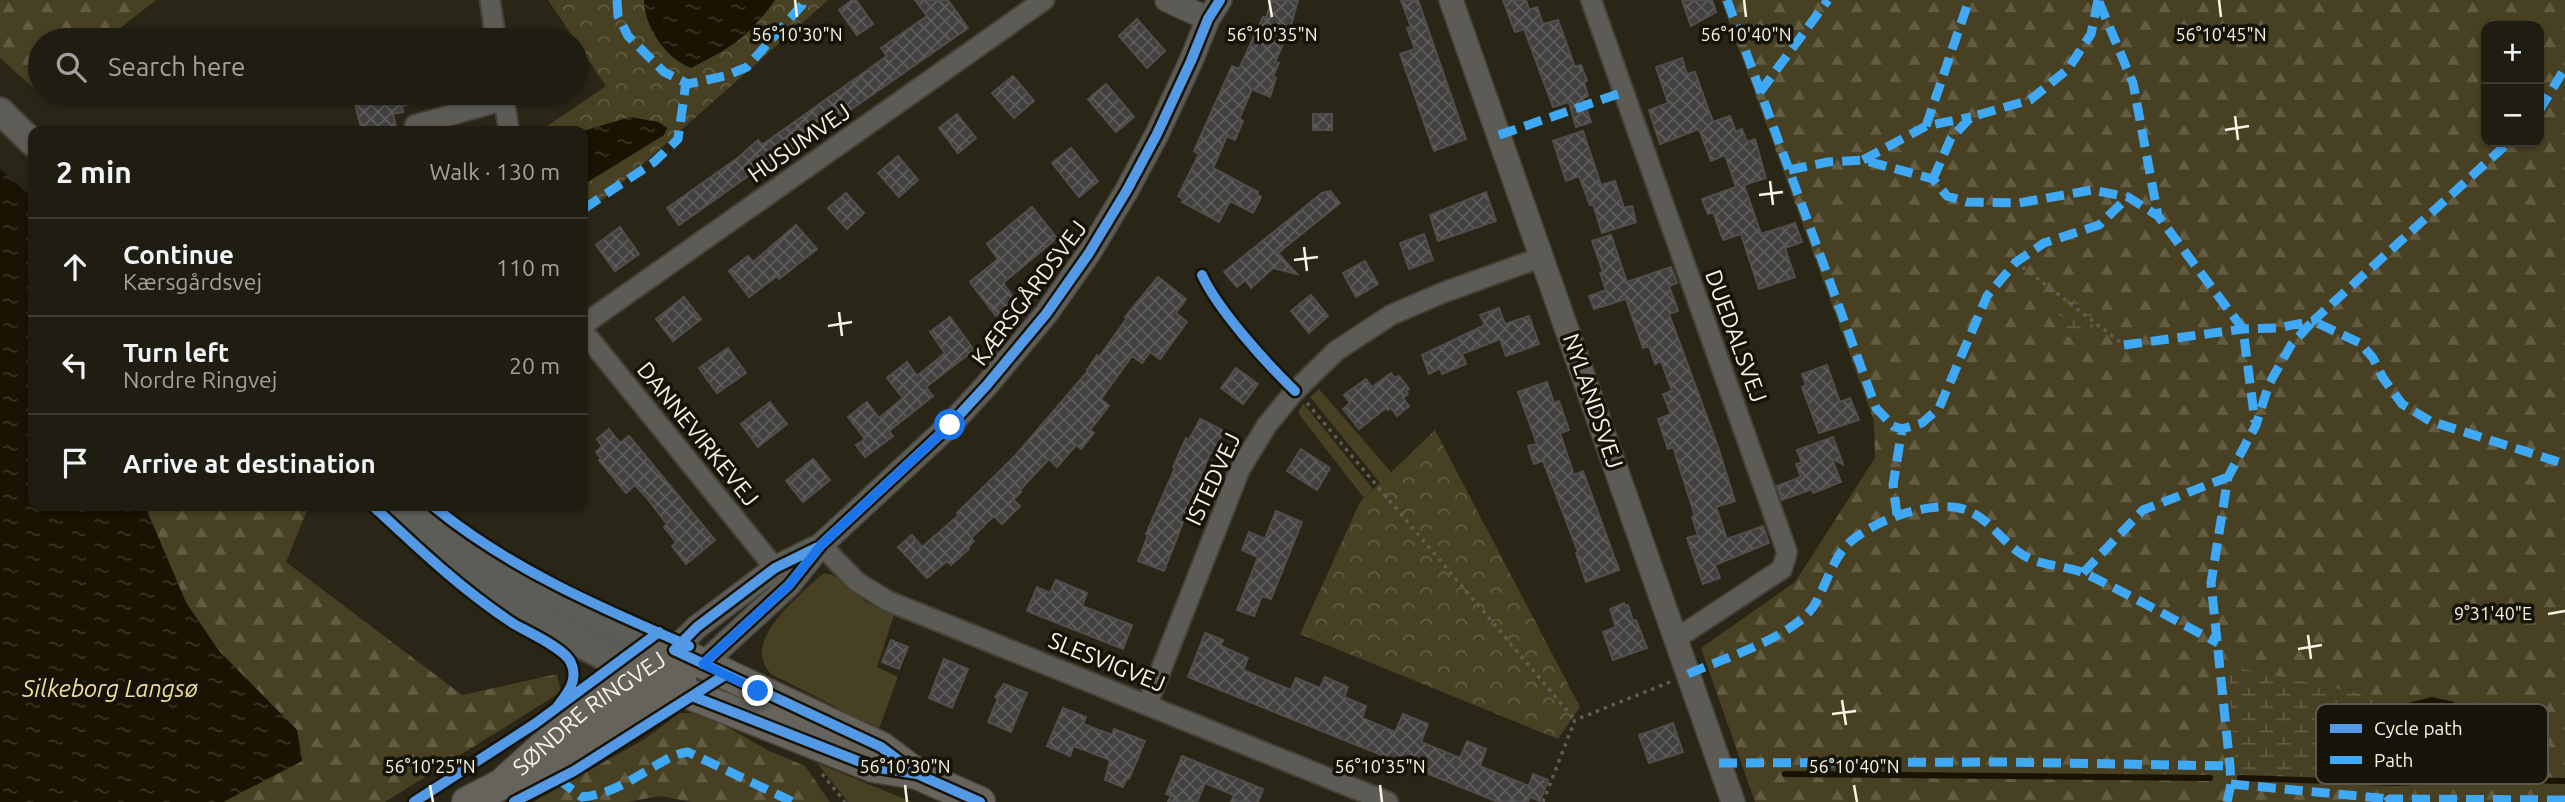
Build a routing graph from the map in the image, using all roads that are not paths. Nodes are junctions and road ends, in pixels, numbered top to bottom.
1 (490, 0) edge
2 (1044, 0) edge
3 (1167, 0) edge
4 (1451, 0) edge
5 (1591, 0) edge
6 (1213, 6) edge
7 (494, 28) edge
8 (478, 105) edge
9 (504, 105) edge
10 (0, 111) edge
11 (415, 125) dead end
12 (508, 126) edge
13 (28, 138) edge
14 (1542, 257) junction
15 (588, 321) edge
16 (588, 337) edge
17 (403, 511) edge
18 (425, 511) edge
19 (821, 545) junction
20 (775, 568) junction
21 (1676, 638) junction
22 (671, 669) junction
23 (1147, 705) junction
24 (916, 774) junction
25 (467, 802) edge
26 (981, 802) edge
27 (1388, 802) edge
28 (1733, 802) edge

1 - 7 street
2 - 15 street, HUSUMVEJ
3 - 6 street
4 - 14 street, NYLANDSVEJ
5 - 21 street, DUEDALSVEJ
6 - 19 street, KÆRSGÅRDSVEJ
8 - 11 street
9 - 12 street
10 - 13 main road
14 - 21 street, NYLANDSVEJ
14 - 23 street, ISTEDVEJ
16 - 20 street, DANNEVIRKEVEJ
17 - 22 main road
18 - 22 main road
19 - 20 street, KÆRSGÅRDSVEJ
19 - 22 street, KÆRSGÅRDSVEJ
19 - 23 street, SLESVIGVEJ
20 - 22 street, KÆRSGÅRDSVEJ
21 - 28 street, NYLANDSVEJ
22 - 24 main road
22 - 24 main road
22 - 25 main road, SØNDRE RINGVEJ
23 - 27 street, SLESVIGVEJ
24 - 26 main road

